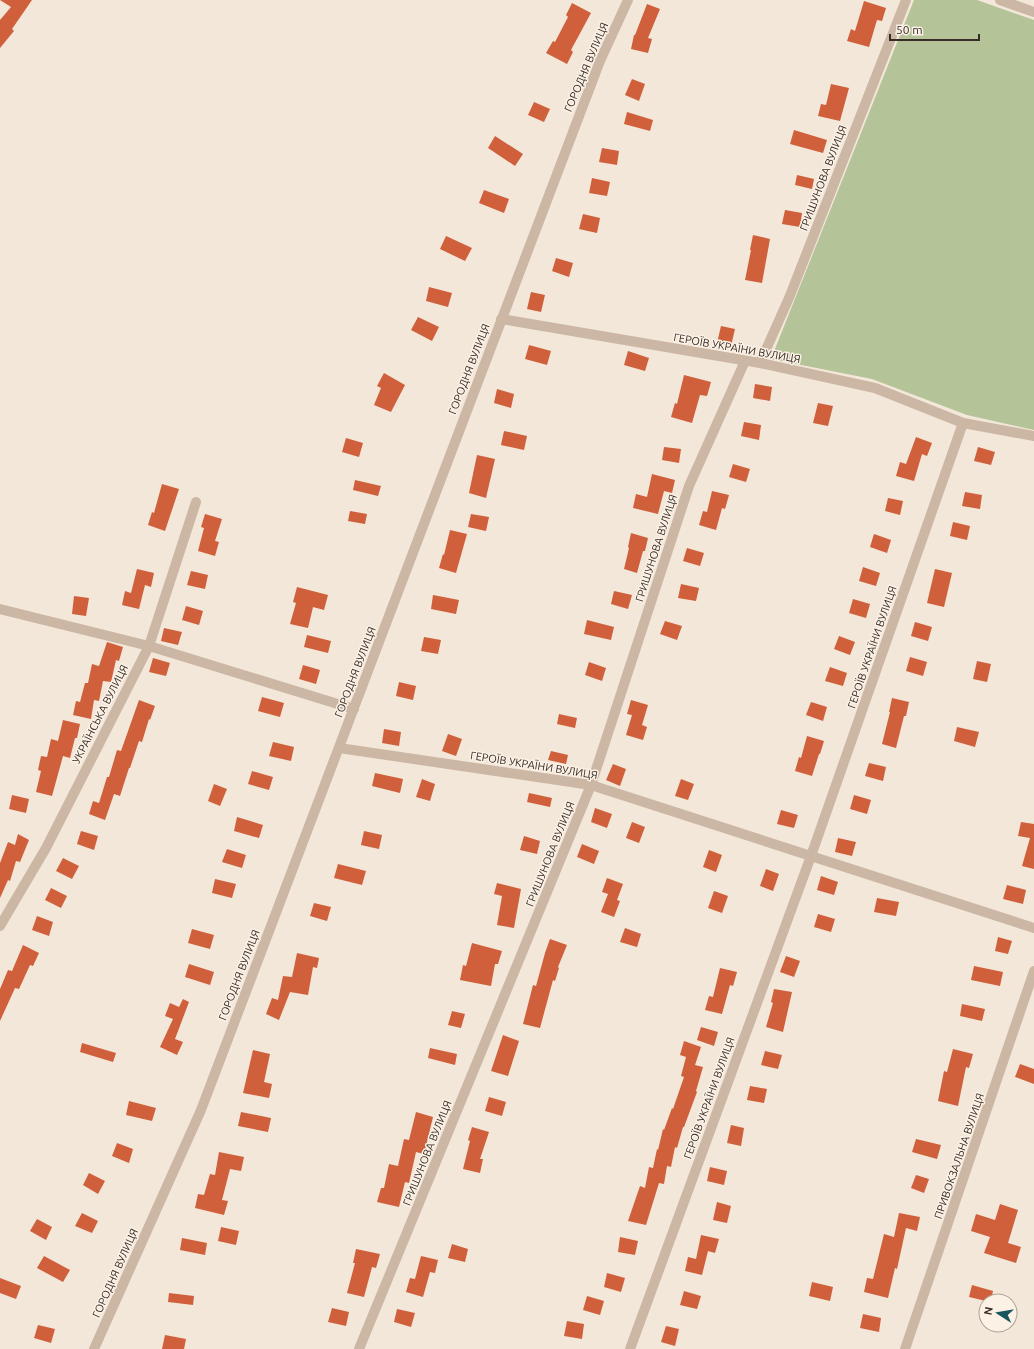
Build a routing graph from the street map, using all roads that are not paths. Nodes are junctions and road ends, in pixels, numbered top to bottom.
1 (628, 0) edge
2 (906, 0) edge
3 (1000, 0) edge
4 (1034, 12) edge
5 (501, 319) junction
6 (745, 361) junction
7 (760, 363) junction
8 (963, 424) junction
9 (1034, 436) edge
10 (196, 502) dead end
11 (0, 609) edge
12 (149, 646) junction
13 (354, 709) junction
14 (339, 748) junction
15 (591, 785) junction
16 (812, 856) junction
17 (0, 926) edge
18 (1034, 928) edge
19 (1034, 971) edge
20 (94, 1349) edge
21 (359, 1349) edge
22 (630, 1349) edge
23 (905, 1349) edge

1 - 5 street, ГОРОДНЯ ВУЛИЦЯ
2 - 7 street, ГРИШУНОВА ВУЛИЦЯ
3 - 4 street
5 - 6 street, ГЕРОЇВ УКРАЇНИ ВУЛИЦЯ
5 - 13 street, ГОРОДНЯ ВУЛИЦЯ
6 - 7 street, ГЕРОЇВ УКРАЇНИ ВУЛИЦЯ
6 - 15 street, ГРИШУНОВА ВУЛИЦЯ
7 - 8 street, ГЕРОЇВ УКРАЇНИ ВУЛИЦЯ
8 - 9 street, ГЕРОЇВ УКРАЇНИ ВУЛИЦЯ
8 - 16 street, ГЕРОЇВ УКРАЇНИ ВУЛИЦЯ
10 - 12 street, УКРАЇНСЬКА ВУЛИЦЯ
11 - 12 street
12 - 13 street
12 - 17 street, УКРАЇНСЬКА ВУЛИЦЯ
13 - 14 street, ГОРОДНЯ ВУЛИЦЯ
14 - 15 street, ГЕРОЇВ УКРАЇНИ ВУЛИЦЯ
14 - 20 street, ГОРОДНЯ ВУЛИЦЯ
15 - 16 street, ГЕРОЇВ УКРАЇНИ ВУЛИЦЯ
15 - 21 street, ГРИШУНОВА ВУЛИЦЯ
16 - 18 street
16 - 22 street, ГЕРОЇВ УКРАЇНИ ВУЛИЦЯ
19 - 23 street, ПРИВОКЗАЛЬНА ВУЛИЦЯ

